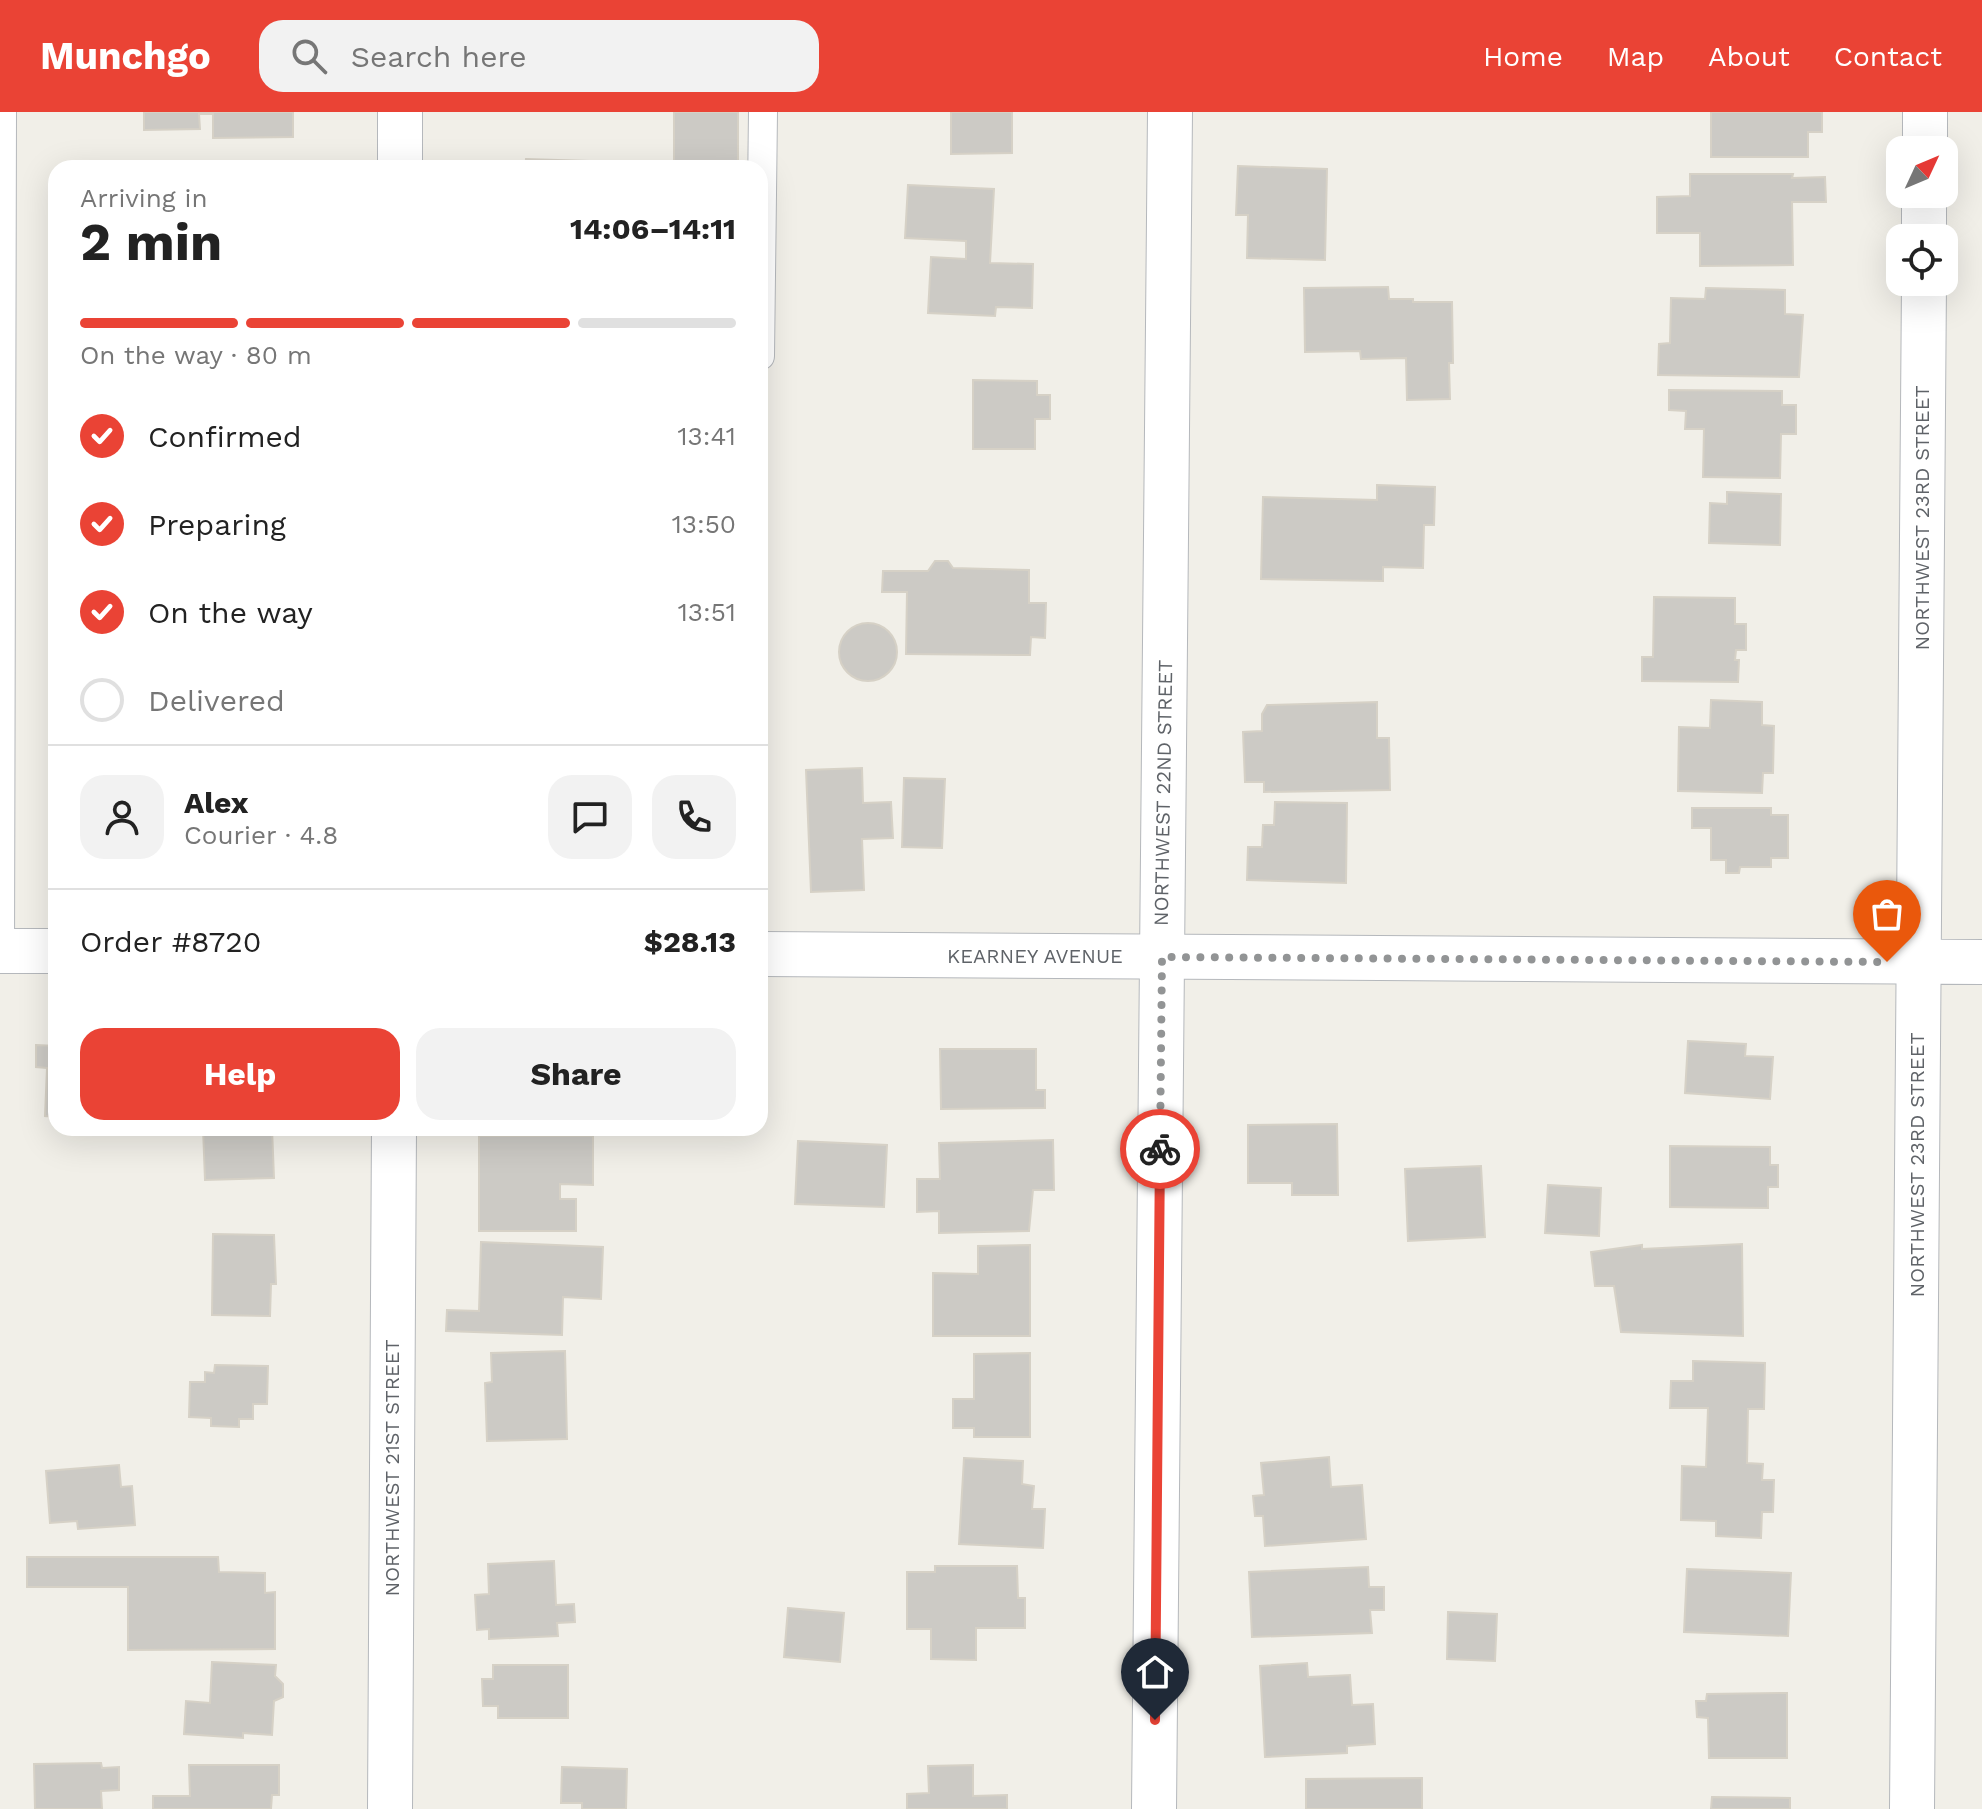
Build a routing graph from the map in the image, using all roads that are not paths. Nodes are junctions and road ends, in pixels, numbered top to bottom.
1 (2, 112) edge
2 (400, 112) edge
3 (763, 112) edge
4 (1170, 112) edge
5 (1925, 112) edge
6 (1925, 136) edge
7 (400, 160) edge
8 (762, 160) edge
9 (1924, 296) edge
10 (48, 951) edge
11 (0, 953) edge
12 (768, 954) edge
13 (1162, 957) junction
14 (1918, 962) junction
15 (1982, 962) edge
16 (394, 1136) edge
17 (390, 1809) edge
18 (1154, 1809) edge
19 (1912, 1809) edge

1 - 11 lane
2 - 7 street
3 - 8 lane
4 - 13 street, NORTHWEST 22ND STREET
5 - 6 street
9 - 14 street, NORTHWEST 23RD STREET
10 - 11 street
12 - 13 street, KEARNEY AVENUE
13 - 14 street, KEARNEY AVENUE
13 - 18 street, NORTHWEST 22ND STREET
14 - 15 street, KEARNEY AVENUE
14 - 19 street, NORTHWEST 23RD STREET
16 - 17 street, NORTHWEST 21ST STREET

